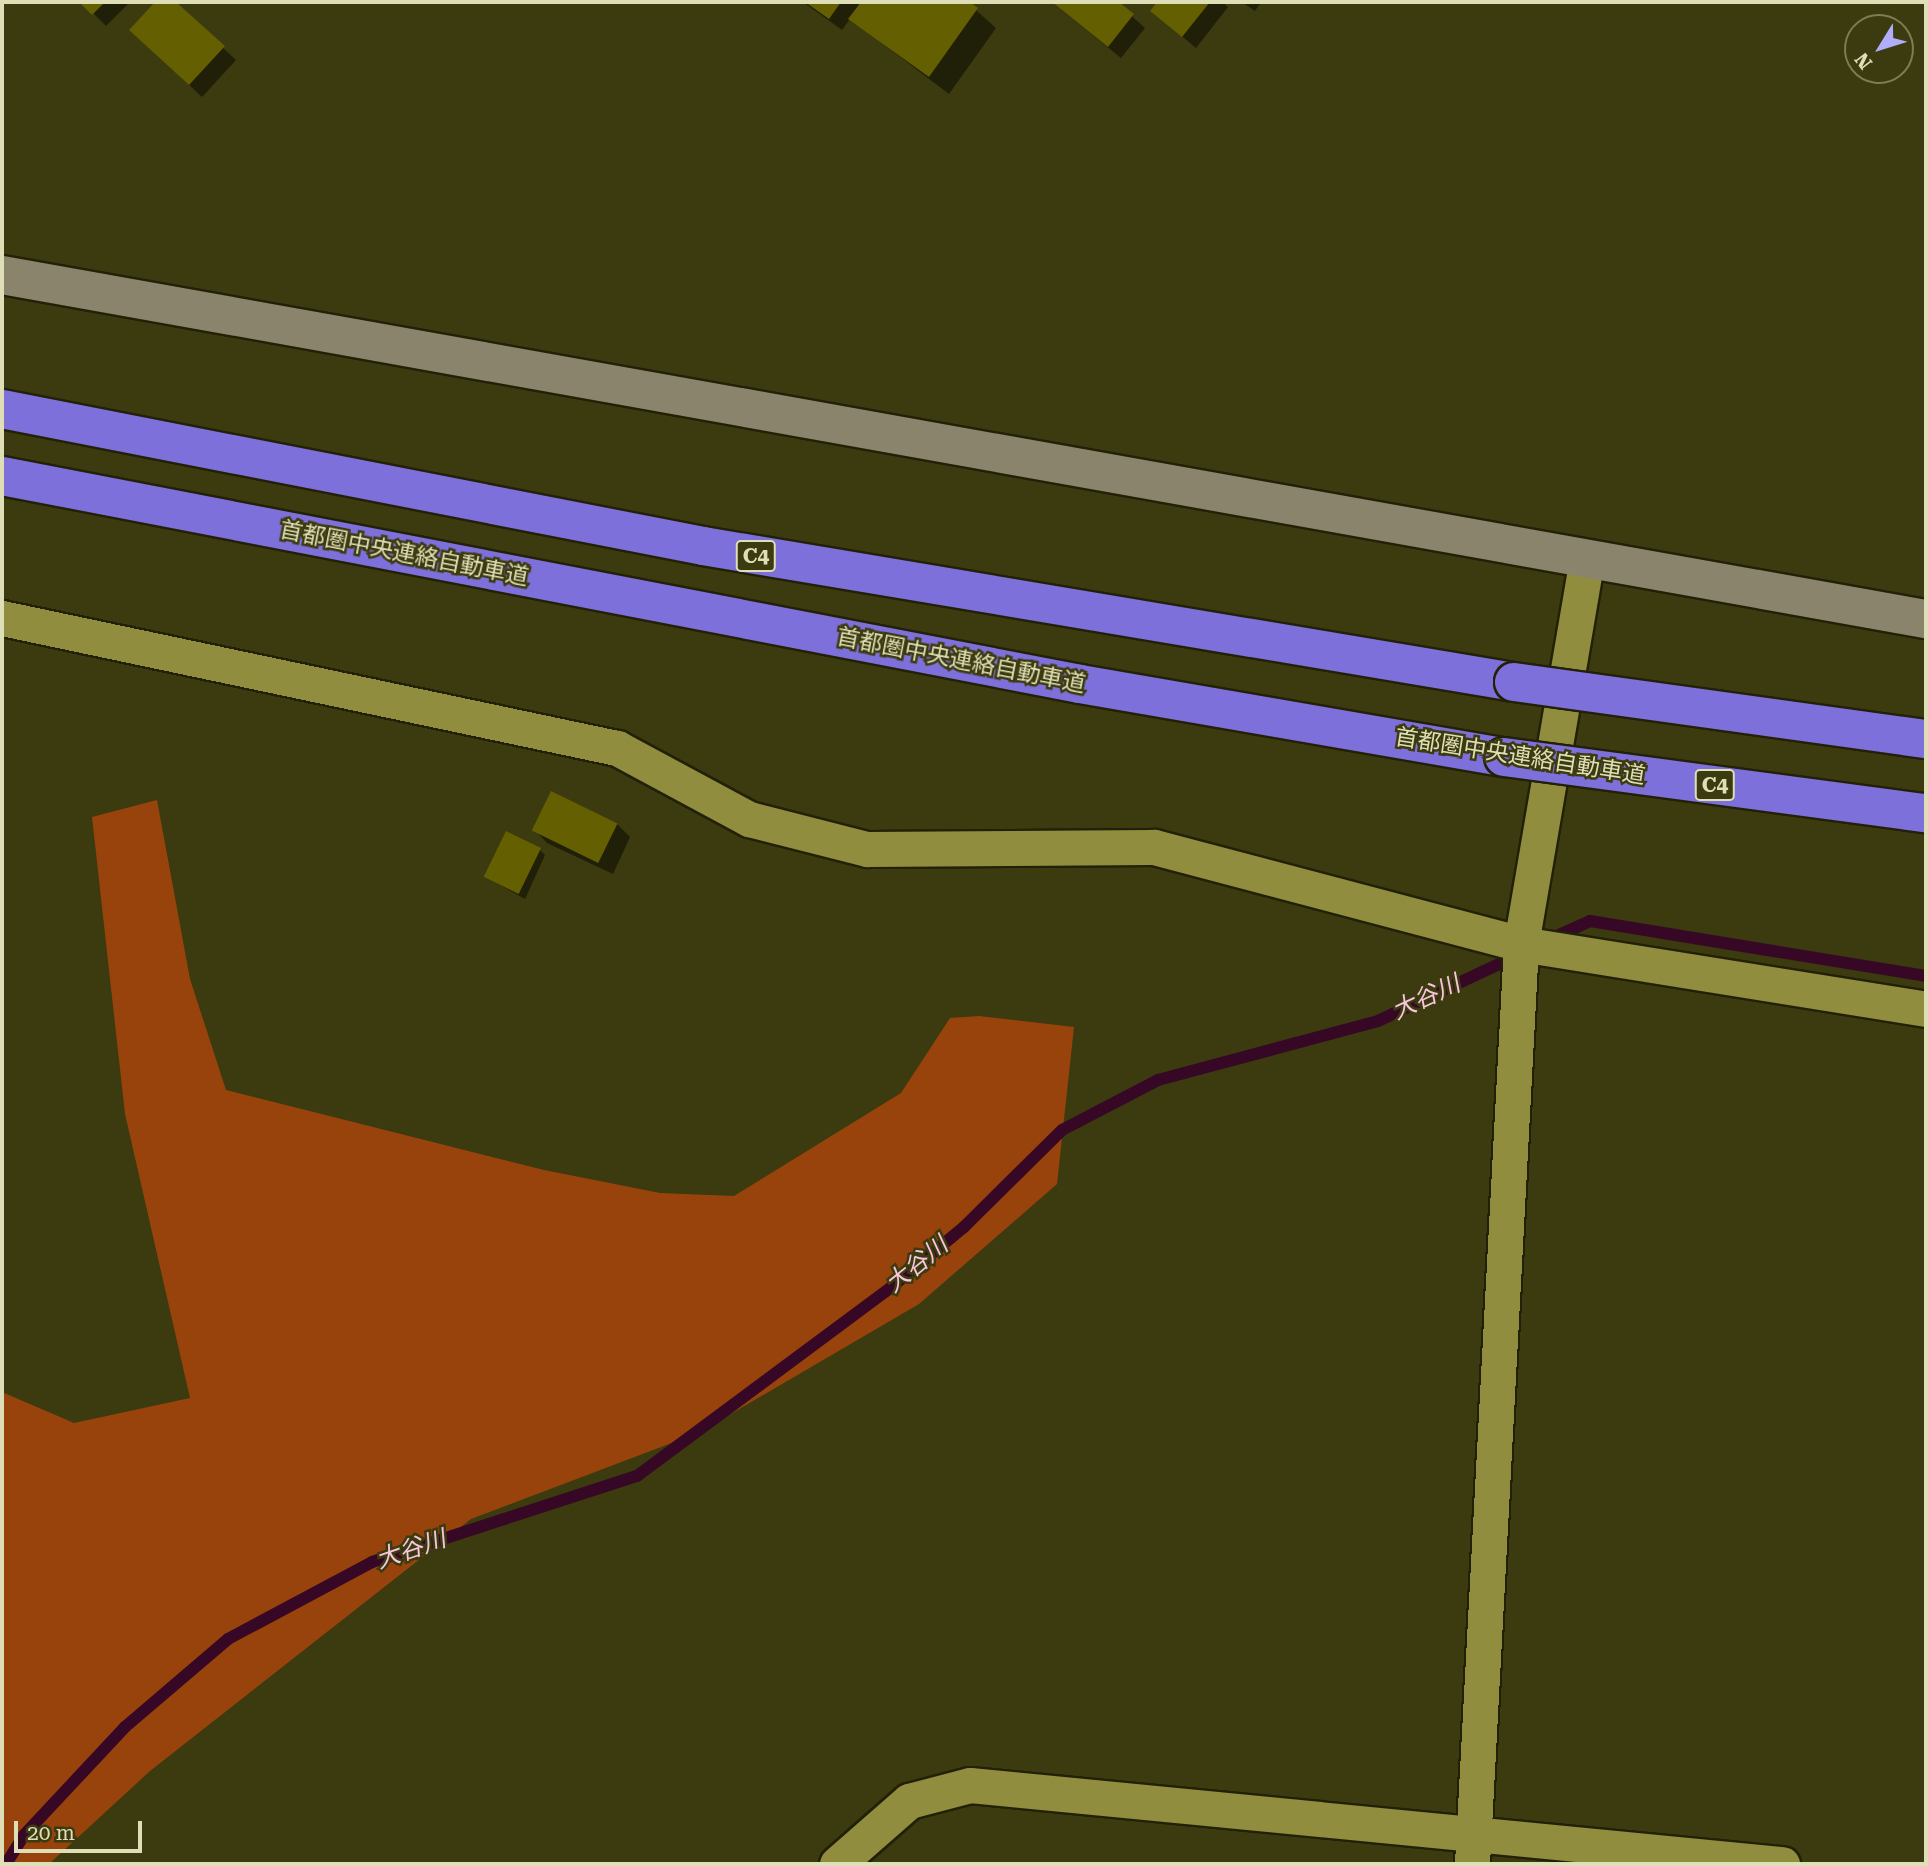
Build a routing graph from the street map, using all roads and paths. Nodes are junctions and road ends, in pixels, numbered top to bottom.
1 (2, 275) edge
2 (2, 409) edge
3 (2, 476) edge
4 (1587, 558) junction
5 (2, 618) edge
6 (1926, 619) edge
7 (1926, 739) edge
8 (1926, 813) edge
9 (1521, 944) junction
10 (1926, 1009) edge
11 (1471, 1851) edge
12 (837, 1864) edge
13 (1782, 1864) edge

1 - 4 street
2 - 7 highway, C4, bridge
3 - 8 highway, 首都圏中央連絡自動車道 / C4, bridge
4 - 6 street
4 - 9 street
5 - 9 street
9 - 10 street
9 - 11 street
11 - 12 street
11 - 13 street

